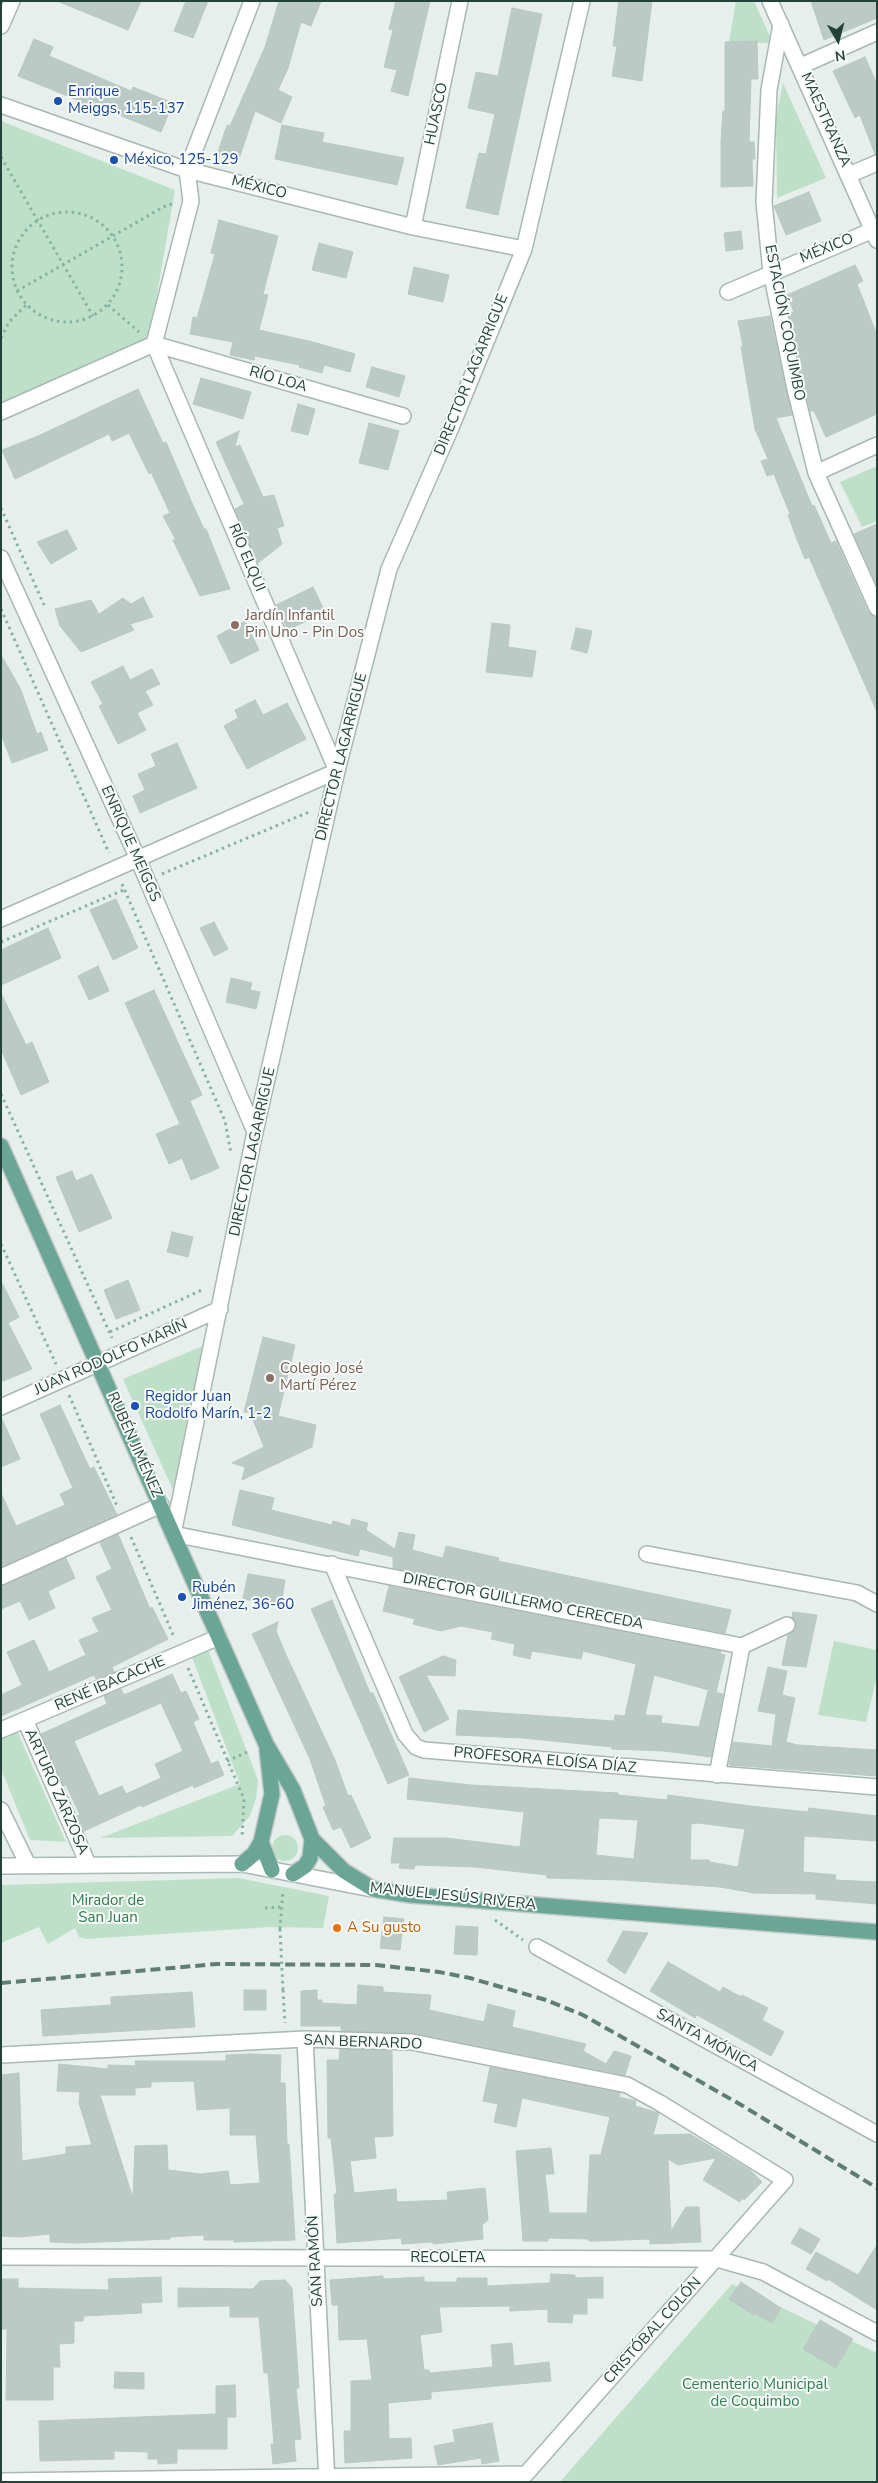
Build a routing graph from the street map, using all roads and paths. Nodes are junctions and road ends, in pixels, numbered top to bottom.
1 (12, 1) edge
2 (252, 1) edge
3 (460, 1) edge
4 (582, 1) edge
5 (770, 1) edge
6 (781, 24) junction
7 (1, 26) edge
8 (877, 32) edge
9 (801, 66) junction
10 (1, 105) edge
11 (1, 157) edge
12 (877, 163) edge
13 (187, 170) junction
14 (849, 175) junction
15 (190, 201) junction
16 (38, 219) junction
17 (413, 227) junction
18 (875, 235) edge
19 (114, 237) junction
20 (524, 249) junction
21 (64, 264) junction
22 (771, 272) junction
23 (17, 291) junction
24 (728, 292) dead end
25 (26, 305) junction
26 (108, 305) junction
27 (93, 316) junction
28 (1, 338) edge
29 (154, 344) junction
30 (1, 412) edge
31 (403, 416) dead end
32 (877, 445) edge
33 (816, 473) junction
34 (1, 558) edge
35 (877, 608) edge
36 (1, 609) edge
37 (337, 771) junction
38 (138, 859) junction
39 (116, 869) junction
40 (1, 920) edge
41 (1, 1094) edge
42 (256, 1132) junction
43 (1, 1146) edge
44 (231, 1157) dead end
45 (1, 1244) edge
46 (206, 1281) dead end
47 (220, 1309) junction
48 (110, 1332) junction
49 (120, 1354) junction
50 (98, 1364) junction
51 (63, 1380) junction
52 (1, 1408) edge
53 (161, 1506) junction
54 (124, 1522) junction
55 (174, 1534) junction
56 (647, 1554) dead end
57 (332, 1564) junction
58 (1, 1577) edge
59 (877, 1604) edge
60 (787, 1625) dead end
61 (219, 1637) junction
62 (742, 1646) junction
63 (182, 1653) junction
64 (25, 1720) junction
65 (1, 1730) edge
66 (266, 1744) junction
67 (227, 1761) junction
68 (717, 1775) junction
69 (877, 1787) edge
70 (1, 1810) edge
71 (312, 1839) junction
72 (262, 1842) junction
73 (88, 1864) junction
74 (242, 1864) junction
75 (28, 1865) junction
76 (1, 1866) edge
77 (283, 1872) junction
78 (373, 1889) junction
79 (482, 1901) junction
80 (281, 1907) junction
81 (265, 1908) dead end
82 (877, 1932) edge
83 (537, 1947) joint
84 (305, 2039) junction
85 (286, 2041) junction
86 (1, 2055) edge
87 (877, 2134) edge
88 (785, 2180) joint
89 (1, 2257) edge
90 (316, 2258) junction
91 (717, 2259) junction
92 (877, 2333) edge
93 (522, 2478) edge
94 (327, 2480) edge
95 (1, 2481) edge

1 - 7 street
2 - 13 street
3 - 17 street, HUASCO
4 - 20 street, DIRECTOR LAGARRIGUE
5 - 6 street, MAESTRANZA
6 - 9 street, MAESTRANZA
6 - 22 street, ESTACIÓN COQUIMBO
8 - 9 street
9 - 14 street, MAESTRANZA
10 - 13 street, MÉXICO
11 - 16 path
12 - 14 street
13 - 15 street
13 - 17 street, MÉXICO
14 - 18 street, MAESTRANZA
15 - 19 path
15 - 29 street
16 - 19 path
16 - 21 path
16 - 23 path
17 - 20 street, MÉXICO
18 - 22 street, MÉXICO
19 - 21 path
19 - 26 path
20 - 37 street, DIRECTOR LAGARRIGUE
21 - 23 path
21 - 27 path
22 - 24 street, MÉXICO
22 - 33 street, ESTACIÓN COQUIMBO
23 - 25 path
25 - 27 path
25 - 28 path
26 - 27 path
26 - 29 path
29 - 30 street
29 - 31 street, RÍO LOA
29 - 37 street, RÍO ELQUI
32 - 33 street
33 - 35 street, ESTACIÓN COQUIMBO
34 - 38 street, ENRIQUE MEIGGS
36 - 39 path
37 - 38 street
37 - 42 street, DIRECTOR LAGARRIGUE
38 - 39 street
38 - 42 street, ENRIQUE MEIGGS
39 - 40 street
39 - 44 path
41 - 48 path
42 - 47 street, DIRECTOR LAGARRIGUE
43 - 50 main road, RUBÉN JIMÉNEZ
45 - 51 path
46 - 48 path
47 - 49 street, JUAN RODOLFO MARÍN
47 - 55 street, DIRECTOR LAGARRIGUE
48 - 49 path
49 - 50 street, JUAN RODOLFO MARÍN
50 - 51 street, JUAN RODOLFO MARÍN
50 - 53 main road, RUBÉN JIMÉNEZ
51 - 52 street, JUAN RODOLFO MARÍN
51 - 54 path
53 - 54 street
53 - 55 main road, RUBÉN JIMÉNEZ
54 - 58 street
54 - 63 path
55 - 57 street, DIRECTOR GUILLERMO CERECEDA
55 - 61 main road, RUBÉN JIMÉNEZ
56 - 59 street
57 - 62 street, DIRECTOR GUILLERMO CERECEDA
57 - 68 street, PROFESORA ELOÍSA DÍAZ
60 - 62 street
61 - 63 street, RENÉ IBACACHE
61 - 66 main road, RUBÉN JIMÉNEZ
62 - 68 street
63 - 64 street, RENÉ IBACACHE
63 - 67 path
64 - 65 street, RENÉ IBACACHE
64 - 73 street, ARTURO ZARZOSA
66 - 67 path
66 - 71 main road, RUBÉN JIMÉNEZ
66 - 72 main road, RUBÉN JIMÉNEZ
67 - 74 path
68 - 69 street, PROFESORA ELOÍSA DÍAZ
70 - 75 street
71 - 77 main road
71 - 78 main road, RUBÉN JIMÉNEZ
72 - 74 main road, RUBÉN JIMÉNEZ
72 - 77 main road
73 - 74 street, MANUEL JESÚS RIVERA
73 - 75 street, MANUEL JESÚS RIVERA
74 - 77 street, MANUEL JESÚS RIVERA
75 - 76 street, MANUEL JESÚS RIVERA
77 - 78 street, MANUEL JESÚS RIVERA
77 - 80 path
78 - 79 main road, MANUEL JESÚS RIVERA
79 - 82 main road, MANUEL JESÚS RIVERA
79 - 83 path
80 - 81 path
80 - 85 path, bridge
83 - 87 street, SANTA MÓNICA
84 - 85 street, SAN BERNARDO
84 - 88 street, SAN BERNARDO
84 - 90 street, SAN RAMÓN
85 - 86 street, SAN BERNARDO
88 - 91 street, CRISTÓBAL COLÓN
89 - 90 street, RECOLETA
90 - 91 street, RECOLETA
90 - 94 street, SAN RAMÓN
91 - 92 street, RECOLETA
91 - 93 street, CRISTÓBAL COLÓN
93 - 94 street
94 - 95 street

